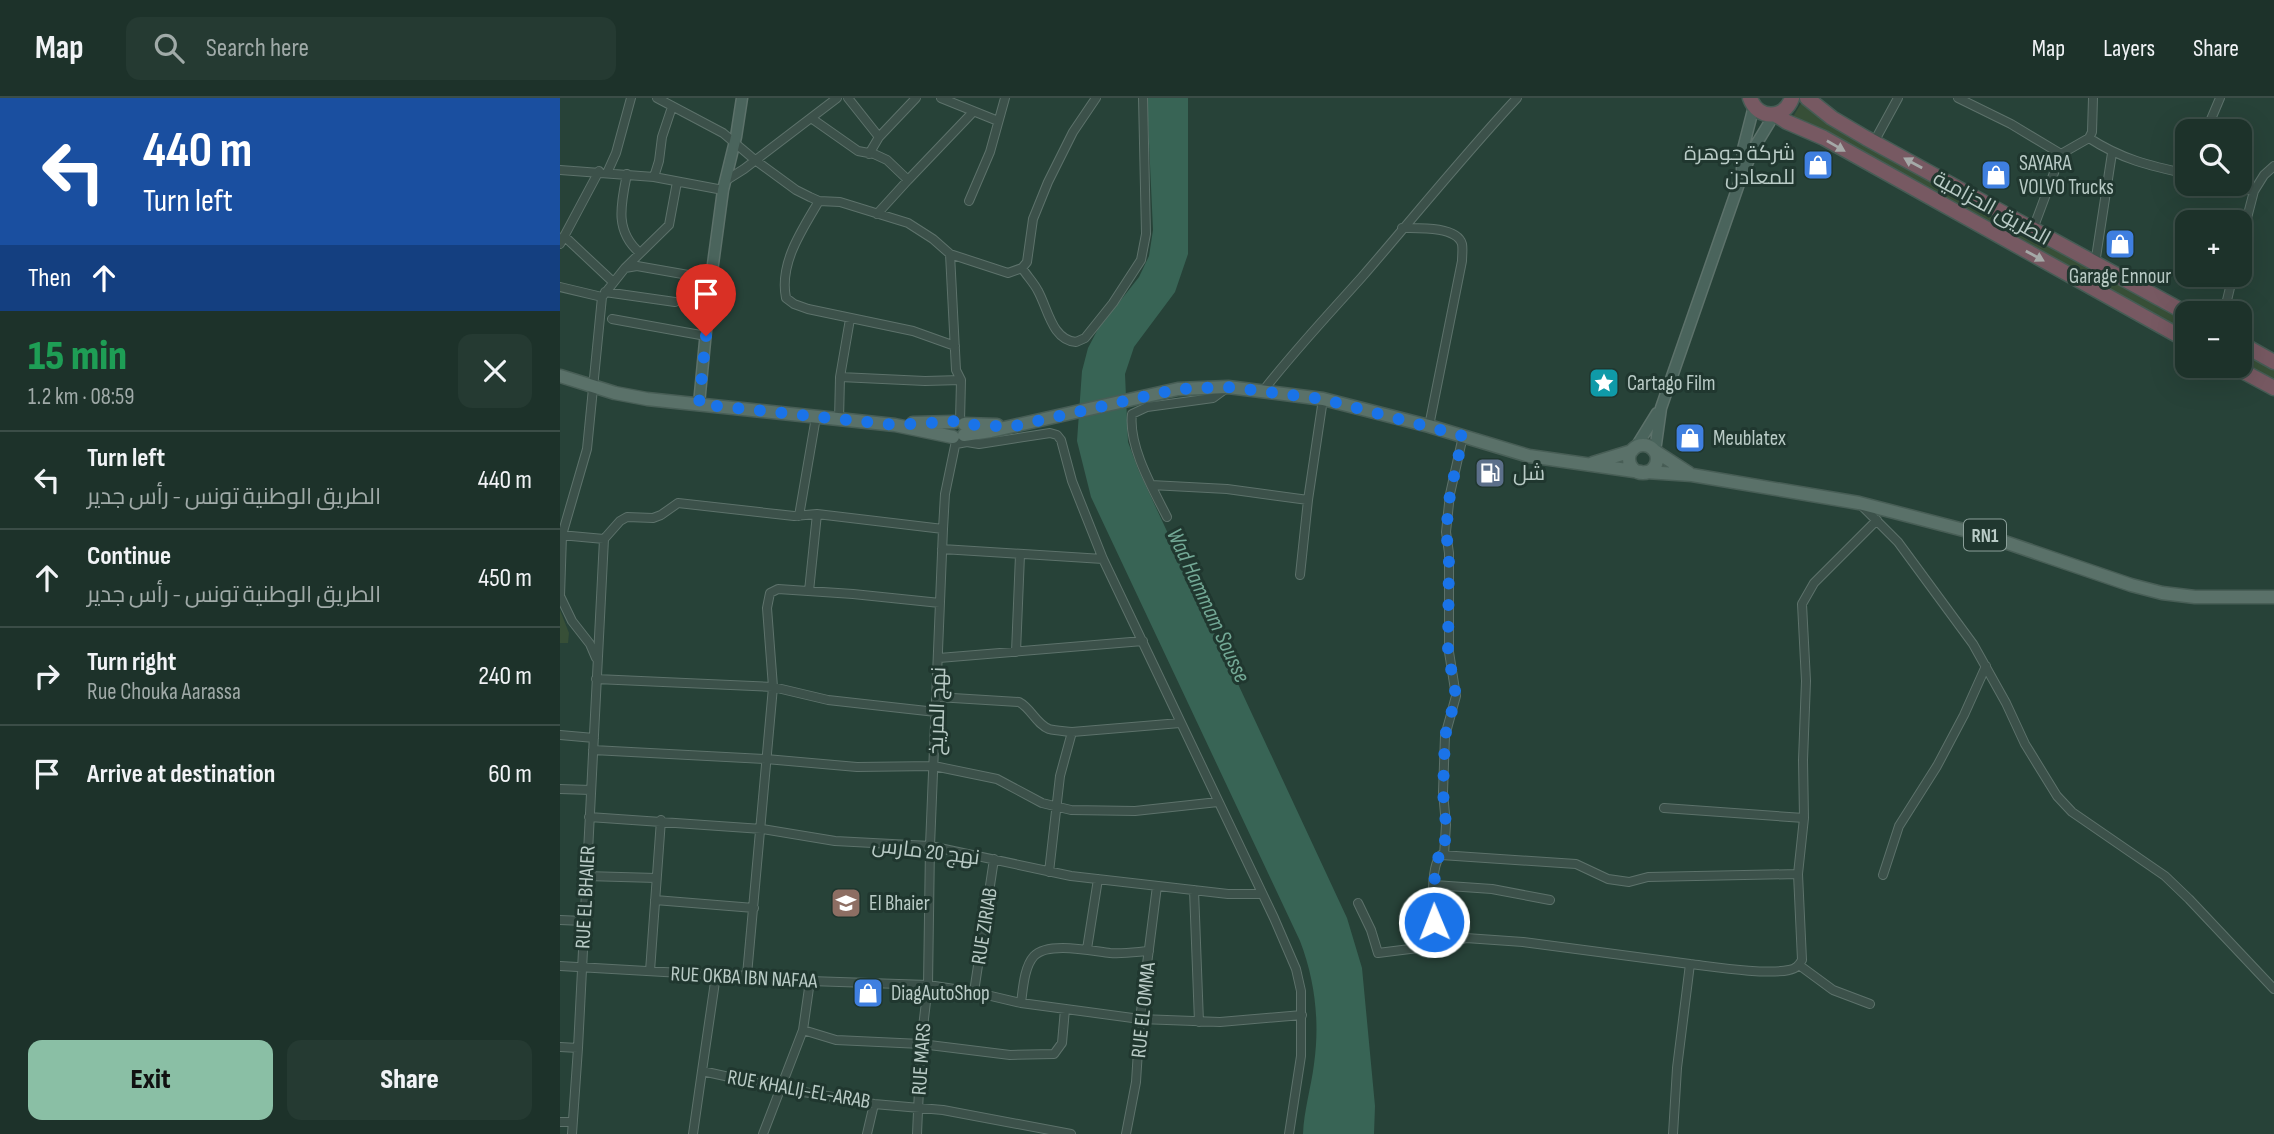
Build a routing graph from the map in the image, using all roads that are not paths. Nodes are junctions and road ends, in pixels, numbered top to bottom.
1 (631, 98) edge
2 (657, 98) edge
3 (742, 98) edge
4 (836, 98) edge
5 (848, 98) edge
6 (916, 98) edge
7 (941, 98) edge
8 (1005, 98) edge
9 (1096, 98) edge
10 (1143, 98) edge
11 (1517, 98) edge
12 (1792, 98) edge
13 (1807, 98) edge
14 (1898, 98) edge
15 (1958, 98) edge
16 (2093, 98) edge
17 (2220, 98) edge
18 (1749, 102) edge
19 (672, 107) junction
20 (973, 112) junction
21 (1775, 115) junction
22 (811, 118) junction
23 (2211, 119) edge
24 (998, 121) junction
25 (879, 137) junction
26 (2089, 138) junction
27 (1874, 142) junction
28 (734, 144) junction
29 (869, 153) junction
30 (2112, 153) junction
31 (2061, 154) junction
32 (755, 160) junction
33 (2274, 166) edge
34 (560, 170) edge
35 (2175, 170) edge
36 (603, 172) junction
37 (627, 174) junction
38 (654, 177) junction
39 (1741, 178) junction
40 (908, 180) junction
41 (677, 182) junction
42 (724, 186) junction
43 (2253, 191) joint
44 (819, 201) junction
45 (970, 201) dead end
46 (2248, 210) edge
47 (877, 214) junction
48 (1402, 228) junction
49 (2033, 229) junction
50 (562, 240) edge
51 (640, 253) junction
52 (950, 254) junction
53 (2095, 264) junction
54 (625, 268) junction
55 (1022, 268) junction
56 (711, 279) junction
57 (612, 281) junction
58 (560, 286) edge
59 (604, 294) junction
60 (675, 302) dead end
61 (2175, 307) edge
62 (612, 319) dead end
63 (850, 319) junction
64 (2175, 334) edge
65 (706, 336) junction
66 (956, 346) junction
67 (2252, 350) edge
68 (2274, 362) edge
69 (560, 376) edge
70 (2252, 376) edge
71 (840, 377) junction
72 (961, 380) junction
73 (593, 386) junction
74 (1228, 387) junction
75 (2274, 388) edge
76 (1263, 391) junction
77 (1323, 399) junction
78 (699, 404) junction
79 (1661, 408) junction
80 (816, 417) junction
81 (839, 419) junction
82 (1429, 426) junction
83 (958, 432) junction
84 (1463, 436) junction
85 (1634, 449) junction
86 (1655, 451) junction
87 (1586, 464) junction
88 (1643, 472) junction
89 (1692, 475) junction
90 (1151, 485) junction
91 (1308, 500) junction
92 (1859, 503) junction
93 (817, 514) junction
94 (799, 516) junction
95 (1167, 517) dead end
96 (1877, 520) junction
97 (943, 529) junction
98 (561, 535) edge
99 (604, 539) junction
100 (942, 549) junction
101 (1020, 555) junction
102 (1104, 559) junction
103 (1300, 575) dead end
104 (809, 591) junction
105 (2274, 597) edge
106 (940, 603) junction
107 (1143, 641) junction
108 (1016, 652) junction
109 (939, 658) junction
110 (597, 660) junction
111 (1986, 666) junction
112 (596, 679) junction
113 (773, 687) junction
114 (937, 697) junction
115 (936, 712) junction
116 (1180, 723) junction
117 (1072, 732) junction
118 (560, 735) edge
119 (594, 738) junction
120 (593, 750) junction
121 (766, 759) junction
122 (934, 766) junction
123 (560, 789) edge
124 (591, 790) junction
125 (1218, 802) junction
126 (1056, 807) junction
127 (1664, 808) dead end
128 (589, 817) junction
129 (1804, 818) junction
130 (661, 820) junction
131 (762, 829) junction
132 (930, 846) junction
133 (1444, 855) junction
134 (994, 859) junction
135 (1049, 872) junction
136 (1798, 874) junction
137 (1883, 875) dead end
138 (586, 876) junction
139 (656, 878) junction
140 (1098, 878) junction
141 (1157, 886) junction
142 (1434, 886) junction
143 (1194, 890) junction
144 (1262, 894) junction
145 (655, 900) junction
146 (1550, 900) dead end
147 (1358, 903) dead end
148 (754, 908) junction
149 (560, 920) edge
150 (583, 921) junction
151 (1436, 944) junction
152 (1087, 949) junction
153 (1149, 951) junction
154 (1690, 964) junction
155 (560, 965) edge
156 (1800, 965) junction
157 (582, 966) junction
158 (650, 971) junction
159 (716, 975) junction
160 (747, 975) junction
161 (810, 981) junction
162 (928, 985) junction
163 (2274, 989) edge
164 (974, 992) junction
165 (1021, 1003) junction
166 (1870, 1003) dead end
167 (1065, 1009) junction
168 (1302, 1015) junction
169 (1140, 1018) junction
170 (1199, 1022) junction
171 (803, 1030) junction
172 (921, 1044) junction
173 (560, 1047) edge
174 (578, 1048) junction
175 (702, 1071) junction
176 (780, 1088) junction
177 (874, 1104) junction
178 (918, 1107) junction
179 (560, 1122) edge
180 (572, 1122) junction
181 (572, 1134) edge
182 (693, 1134) edge
183 (763, 1134) edge
184 (867, 1134) edge
185 (916, 1134) edge
186 (1071, 1134) edge
187 (1126, 1134) edge
188 (1289, 1134) edge
189 (1673, 1134) edge

1 - 36 street
2 - 19 street
3 - 28 main road
4 - 22 street
5 - 25 street
6 - 25 street
7 - 20 street
8 - 24 street
9 - 55 street
10 - 55 street
11 - 48 street
12 - 21 highway
13 - 27 highway, الطريق الحزامية
14 - 27 street
15 - 31 street
16 - 26 street
17 - 23 street
18 - 21 highway, الطريق الحزامية
18 - 39 main road
19 - 28 street
19 - 38 street
20 - 24 street
20 - 40 street
21 - 39 main road
21 -> 64 highway, الطريق الحزامية
22 - 29 street
22 - 32 street
24 - 45 street
25 - 29 street
26 - 30 street
26 - 31 street
49 -> 27 highway, الطريق الحزامية
28 - 32 street
28 - 42 main road
29 - 40 street
30 - 35 street
30 - 53 street
31 - 49 street
32 - 42 street
32 - 44 street
33 - 43 street
34 - 36 street
36 - 37 street
36 - 50 street
37 - 38 street
37 - 51 street
38 - 41 street
39 - 79 main road
40 - 47 street
41 - 42 street
41 - 51 street
42 - 56 main road
43 - 46 street
44 - 47 street
44 - 63 street
47 - 52 street
48 - 76 street
48 - 82 street
49 - 53 highway, الطريق الحزامية
50 - 57 street
51 - 54 street
52 - 55 street
52 - 66 street, نهج المريخ
53 - 61 highway, الطريق الحزامية
54 - 56 street
54 - 57 street
56 - 65 main road
57 - 59 street
58 - 59 street
59 - 60 street
59 - 73 street
62 - 65 street
63 - 66 street
63 - 71 street
65 - 78 main road
66 - 72 street, نهج المريخ
67 - 68 highway
69 - 73 main road, RN1
70 - 75 highway
71 - 72 street
71 - 81 street
72 - 83 street, نهج المريخ
73 - 78 main road, RN1
73 - 98 street
74 - 76 main road, RN1
74 - 83 main road, RN1
74 - 90 street
76 - 77 main road, RN1
77 - 82 main road, RN1
77 - 91 street
78 - 80 main road, RN1
79 - 85 main road
79 - 86 main road
80 - 81 main road, RN1
80 - 94 street
81 - 83 main road, RN1
82 - 84 main road, RN1
83 - 97 street, نهج المريخ
83 - 102 street
84 - 87 main road, RN1
84 - 133 street
85 - 86 main road, RN1
85 - 87 main road, RN1
85 - 88 main road
86 - 88 main road
86 - 89 main road, RN1
87 - 88 main road, RN1
88 - 89 main road, RN1
89 - 92 main road, RN1
90 - 91 street
90 - 95 street
91 - 103 street
92 - 96 street
92 - 105 main road, RN1
93 - 94 street
93 - 97 street
93 - 104 street
94 - 99 street
96 - 111 street
96 - 129 street
97 - 100 street, نهج المريخ
98 - 99 street
98 - 110 street
99 - 110 street, RUE EL BHAIER
100 - 101 street
100 - 106 street, نهج المريخ
101 - 102 street
101 - 108 street
102 - 107 street
104 - 106 street
104 - 113 street
106 - 109 street, نهج المريخ
107 - 108 street
107 - 116 street
108 - 109 street
109 - 114 street, نهج المريخ
110 - 112 street, RUE EL BHAIER
111 - 137 street
111 - 163 street
112 - 113 street
112 - 119 street, RUE EL BHAIER
113 - 115 street
113 - 121 street
114 - 115 street, نهج المريخ
114 - 117 street
115 - 122 street, نهج المريخ
116 - 117 street
116 - 125 street
117 - 126 street
118 - 119 street
119 - 120 street, RUE EL BHAIER
120 - 121 street
120 - 124 street, RUE EL BHAIER
121 - 122 street
121 - 131 street
122 - 126 street
122 - 132 street, نهج المريخ
123 - 124 street
124 - 128 street, RUE EL BHAIER
125 - 126 street
125 - 144 street
126 - 135 street
127 - 129 street
128 - 130 street, نهج 20 مارس
128 - 138 street, RUE EL BHAIER
129 - 136 street
130 - 131 street, نهج 20 مارس
130 - 139 street
131 - 132 street, نهج 20 مارس
131 - 148 street
132 - 134 street, نهج 20 مارس
132 - 162 street, نهج المريخ
133 - 136 street
133 - 142 street
134 - 135 street, نهج 20 مارس
134 - 164 street, RUE ZIRIAB
135 - 140 street, نهج 20 مارس
136 - 156 street
138 - 139 street
138 - 150 street, RUE EL BHAIER
139 - 145 street
140 - 141 street, نهج 20 مارس
140 - 152 street
141 - 143 street, نهج 20 مارس
141 - 153 street, RUE EL OMMA
142 - 146 street
142 - 151 street
143 - 144 street, نهج 20 مارس
143 - 170 street
144 - 168 street
145 - 148 street
145 - 158 street
147 - 151 street
148 - 160 street
149 - 150 street
150 - 157 street, RUE EL BHAIER
151 - 154 street
152 - 153 street
152 - 165 street
153 - 169 street, RUE EL OMMA
154 - 156 street
154 - 189 street
155 - 157 street, RUE OKBA IBN NAFAA
156 - 166 street
157 - 158 street, RUE OKBA IBN NAFAA
157 - 174 street, RUE EL BHAIER
158 - 159 street, RUE OKBA IBN NAFAA
159 - 160 street, RUE OKBA IBN NAFAA
159 - 175 street
160 - 161 street, RUE OKBA IBN NAFAA
161 - 162 street, RUE OKBA IBN NAFAA
161 - 171 street
162 - 164 street, RUE OKBA IBN NAFAA
162 - 172 street, RUE MARS
164 - 165 street, RUE OKBA IBN NAFAA
165 - 167 street, RUE OKBA IBN NAFAA
167 - 169 street, RUE OKBA IBN NAFAA
167 - 172 street
168 - 170 street, RUE OKBA IBN NAFAA
168 - 188 street
169 - 170 street, RUE OKBA IBN NAFAA
169 - 187 street, RUE EL OMMA
171 - 172 street
171 - 176 street
172 - 178 street, RUE MARS
173 - 174 street
174 - 180 street, RUE EL BHAIER
175 - 176 street, RUE KHALIJ-EL-ARAB
175 - 182 street, RUE KHALIJ-EL-ARAB
176 - 177 street, RUE KHALIJ-EL-ARAB
176 - 183 street
177 - 178 street, RUE KHALIJ-EL-ARAB
177 - 184 street
178 - 185 street, RUE MARS
178 - 186 street, RUE KHALIJ-EL-ARAB
179 - 180 street
180 - 181 street, RUE EL BHAIER

